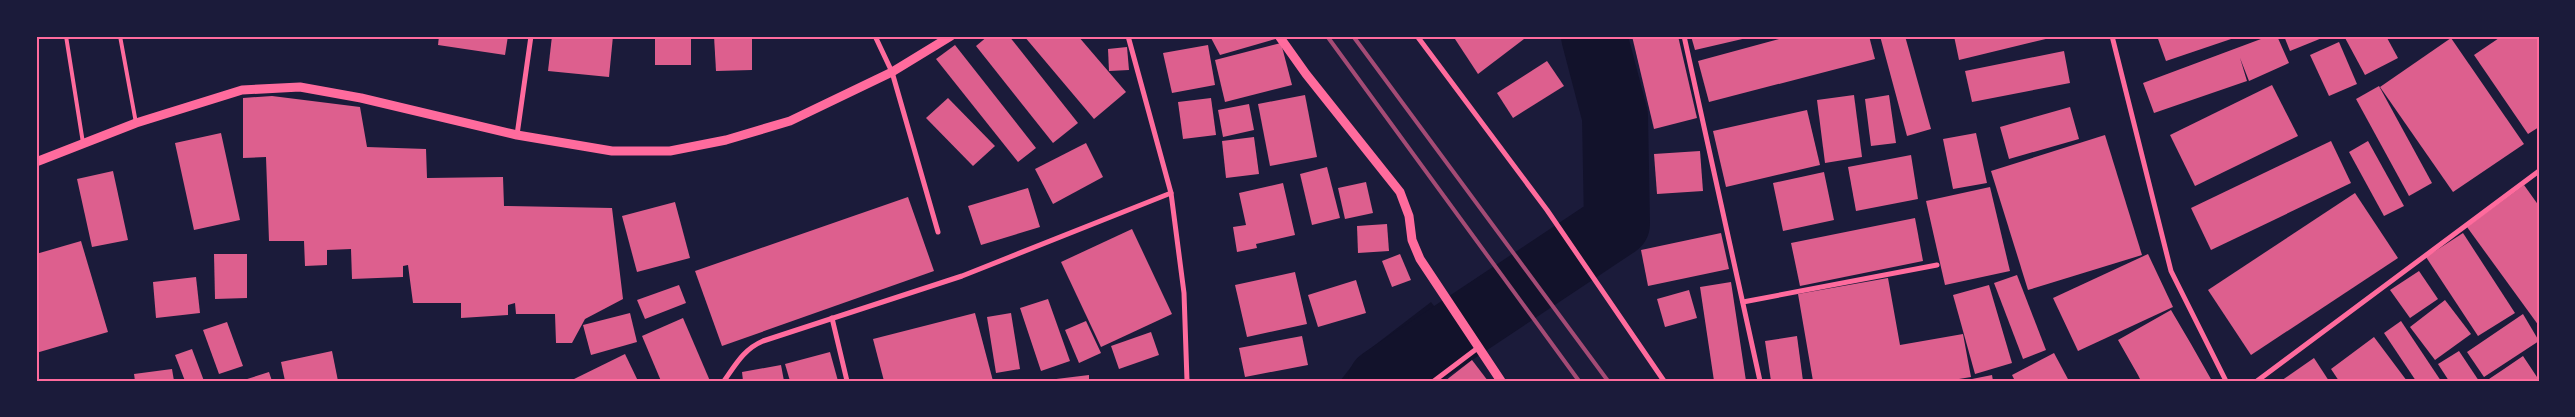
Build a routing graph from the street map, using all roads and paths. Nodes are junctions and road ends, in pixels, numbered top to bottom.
1 (66, 36) edge
2 (120, 36) edge
3 (531, 36) edge
4 (875, 36) edge
5 (951, 36) edge
6 (1128, 36) edge
7 (1279, 36) edge
8 (1417, 36) edge
9 (1684, 36) edge
10 (2112, 36) edge
11 (892, 72) junction
12 (136, 122) junction
13 (517, 135) junction
14 (83, 143) junction
15 (36, 162) edge
16 (2539, 171) edge
17 (1171, 193) junction
18 (938, 232) dead end
19 (1937, 264) dead end
20 (1743, 302) junction
21 (832, 318) junction
22 (1479, 347) junction
23 (724, 381) edge
24 (847, 381) edge
25 (1187, 381) edge
26 (1434, 381) edge
27 (1501, 381) edge
28 (1664, 381) edge
29 (1760, 381) edge
30 (2226, 381) edge
31 (2256, 381) edge

1 - 14 lane
2 - 12 lane
3 - 13 street
4 - 11 street
5 - 11 street
6 - 17 street
7 - 22 street
8 - 28 street
9 - 20 street
10 - 30 street
11 - 13 street
11 - 18 street
12 - 13 street
12 - 14 street
14 - 15 street
16 - 31 street
17 - 21 street
17 - 25 street
19 - 20 street
20 - 29 street
21 - 23 street
21 - 24 street
22 - 26 street
22 - 27 street

